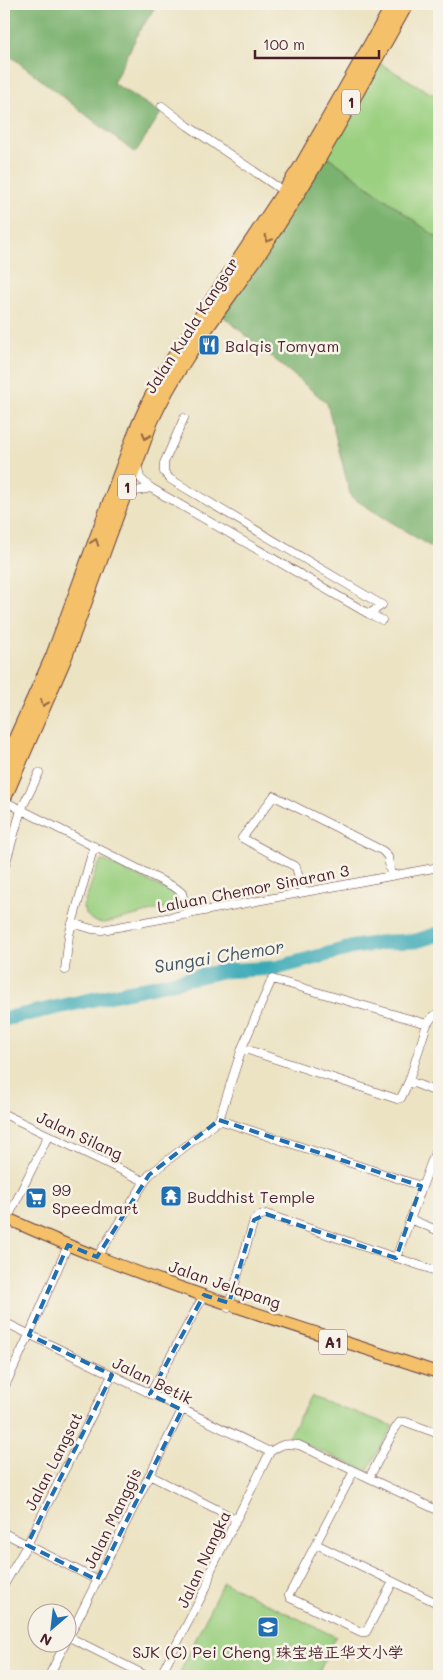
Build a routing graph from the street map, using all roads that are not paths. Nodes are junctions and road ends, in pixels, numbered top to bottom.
1 (394, 4) edge
2 (406, 4) edge
3 (162, 106) dead end
4 (290, 195) junction
5 (184, 418) dead end
6 (136, 461) junction
7 (151, 488) junction
8 (200, 497) junction
9 (123, 498) junction
10 (193, 513) junction
11 (369, 614) junction
12 (382, 620) dead end
13 (4, 765) edge
14 (38, 773) dead end
15 (4, 800) edge
16 (21, 810) junction
17 (94, 846) junction
18 (439, 867) edge
19 (4, 869) edge
20 (391, 876) junction
21 (303, 892) junction
22 (188, 915) junction
23 (72, 923) junction
24 (65, 970) dead end
25 (439, 1013) edge
26 (427, 1024) junction
27 (242, 1048) junction
28 (409, 1081) junction
29 (439, 1093) edge
30 (4, 1114) edge
31 (219, 1120) junction
32 (48, 1136) junction
33 (439, 1141) edge
34 (144, 1181) junction
35 (421, 1186) junction
36 (410, 1218) junction
37 (5, 1222) edge
38 (439, 1231) edge
39 (67, 1248) junction
40 (97, 1257) junction
41 (396, 1258) junction
42 (439, 1272) edge
43 (203, 1297) junction
44 (228, 1306) junction
45 (4, 1322) edge
46 (27, 1334) junction
47 (439, 1373) edge
48 (112, 1375) junction
49 (439, 1377) edge
50 (4, 1388) edge
51 (150, 1394) junction
52 (182, 1410) junction
53 (439, 1434) edge
54 (270, 1452) junction
55 (354, 1471) junction
56 (149, 1475) junction
57 (369, 1478) junction
58 (438, 1509) edge
59 (236, 1519) junction
60 (4, 1533) edge
61 (316, 1544) junction
62 (27, 1545) junction
63 (97, 1580) junction
64 (393, 1582) junction
65 (4, 1585) edge
66 (439, 1604) edge
67 (78, 1618) edge
68 (78, 1645) edge
69 (61, 1652) edge
70 (49, 1676) edge
71 (147, 1676) edge
72 (160, 1676) edge

1 - 4 highway, Jalan Kuala Kangsar / 1
2 - 4 highway, Jalan Kuala Kangsar / 1
3 - 4 street
4 -> 6 highway, Jalan Kuala Kangsar / 1
13 -> 4 highway, Jalan Kuala Kangsar / 1
5 - 8 street
6 - 7 street
6 - 9 highway, Jalan Kuala Kangsar / 1
7 - 9 street
7 - 10 street
8 - 10 street
8 - 11 street
9 -> 15 highway, Jalan Kuala Kangsar / 1
10 - 11 street
11 - 12 street
14 - 16 street
15 - 16 street
16 - 17 street
16 - 19 street
17 - 22 street
17 - 23 street
18 - 20 street, Laluan Chemor Sinaran 3
20 - 21 street, Laluan Chemor Sinaran 3
20 - 21 street
21 - 22 street, Laluan Chemor Sinaran 3
22 - 23 street, Laluan Chemor Sinaran 3
23 - 24 street
25 - 26 street
26 - 27 street
26 - 28 street
27 - 28 street
27 - 31 street
28 - 29 street
30 - 32 street, Jalan Silang
31 - 34 street
31 - 35 street
32 - 34 street, Jalan Silang
32 - 37 street
33 - 35 street
34 - 40 street
35 - 36 street
36 - 38 street
36 - 41 street
37 - 39 main road, Jalan Jelapang / A1
39 - 40 main road, Jalan Jelapang / A1
39 - 43 main road, Jalan Jelapang / A1
39 - 46 street
40 - 43 main road, Jalan Jelapang / A1
41 - 42 street
41 - 44 street
43 - 44 main road, Jalan Jelapang / A1
43 - 51 street
44 - 47 main road, Jalan Jelapang / A1
44 - 49 main road, Jalan Jelapang / A1
45 - 46 street, Jalan Betik
46 - 48 street, Jalan Betik
46 - 50 street
48 - 51 street, Jalan Betik
48 - 62 street, Jalan Langsat
51 - 52 street, Jalan Betik
52 - 54 street, Jalan Betik
52 - 56 street, Jalan Manggis
53 - 57 street
54 - 55 street
54 - 59 street, Jalan Nangka
55 - 57 street
55 - 61 street
56 - 59 street
56 - 63 street, Jalan Manggis
57 - 58 street
59 - 72 street, Jalan Nangka
60 - 62 street
61 - 64 street
61 - 64 street
62 - 63 street
62 - 65 street, Jalan Langsat
63 - 67 street, Jalan Manggis
64 - 66 street
68 - 71 street
69 - 70 street, Jalan Manggis

